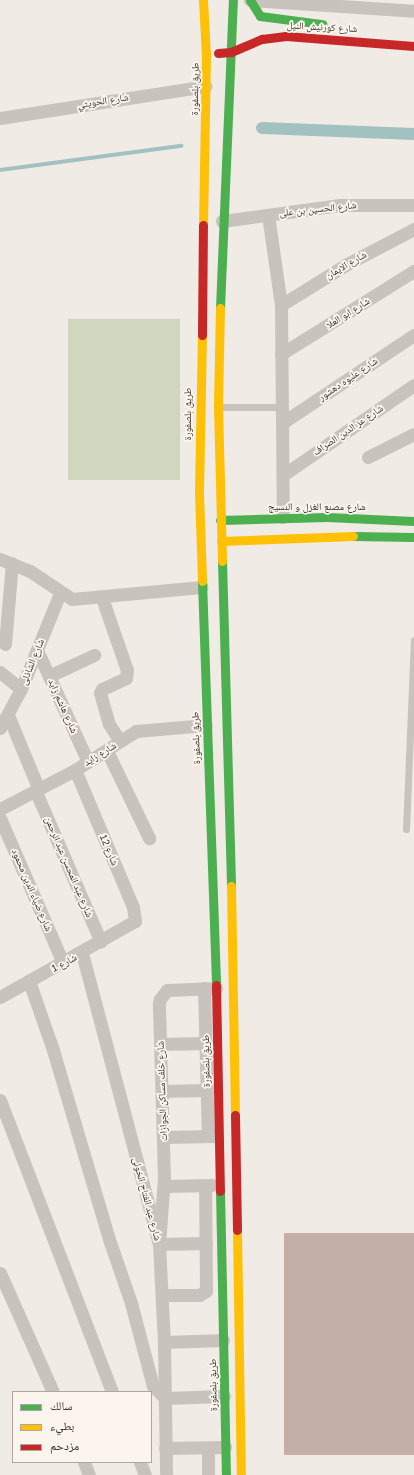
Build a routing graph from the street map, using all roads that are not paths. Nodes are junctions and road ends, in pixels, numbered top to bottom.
1 (203, 0) edge
2 (233, 0) edge
3 (250, 0) edge
4 (346, 3) edge
5 (414, 11) edge
6 (329, 25) dead end
7 (414, 46) edge
8 (231, 52) junction
9 (206, 55) junction
10 (206, 86) junction
11 (0, 118) edge
12 (414, 205) edge
13 (268, 215) junction
14 (222, 221) junction
15 (414, 230) edge
16 (414, 272) edge
17 (281, 305) junction
18 (414, 335) edge
19 (281, 354) junction
20 (414, 385) edge
21 (218, 406) junction
22 (282, 407) junction
23 (282, 422) junction
24 (414, 434) edge
25 (368, 457) dead end
26 (283, 475) junction
27 (283, 517) junction
28 (327, 517) junction
29 (220, 520) junction
30 (414, 521) edge
31 (327, 535) junction
32 (414, 537) edge
33 (221, 541) junction
34 (6, 561) edge
35 (201, 587) junction
36 (60, 593) junction
37 (102, 598) junction
38 (414, 640) edge
39 (5, 644) dead end
40 (37, 650) junction
41 (94, 655) dead end
42 (0, 672) edge
43 (49, 676) junction
44 (21, 689) junction
45 (8, 715) junction
46 (206, 725) junction
47 (0, 728) edge
48 (120, 741) junction
49 (107, 751) junction
50 (88, 762) junction
51 (75, 770) junction
52 (38, 791) junction
53 (229, 797) junction
54 (209, 798) junction
55 (0, 809) edge
56 (0, 818) edge
57 (406, 829) dead end
58 (149, 838) dead end
59 (127, 927) joint
60 (101, 942) junction
61 (82, 953) junction
62 (63, 963) junction
63 (29, 981) junction
64 (210, 988) junction
65 (0, 997) edge
66 (206, 1043) junction
67 (160, 1044) junction
68 (207, 1090) junction
69 (162, 1091) junction
70 (0, 1100) edge
71 (213, 1136) junction
72 (163, 1137) junction
73 (219, 1185) junction
74 (164, 1186) junction
75 (205, 1186) junction
76 (206, 1243) junction
77 (159, 1244) junction
78 (0, 1272) edge
79 (162, 1295) junction
80 (223, 1340) junction
81 (164, 1342) junction
82 (53, 1391) edge
83 (112, 1391) edge
84 (224, 1396) junction
85 (165, 1398) junction
86 (225, 1447) junction
87 (165, 1448) junction
88 (208, 1448) junction
89 (84, 1463) edge
90 (140, 1463) edge
91 (89, 1475) edge
92 (145, 1475) edge
93 (166, 1475) edge
94 (208, 1475) edge
95 (226, 1475) edge
96 (241, 1475) edge

1 - 9 main road, طريق بلصفورة
2 - 8 main road
3 - 4 street
3 - 6 main road, شارع كورنيش النيل
4 - 5 street
7 - 8 main road, شارع كورنيش النيل
8 - 9 main road, شارع كورنيش النيل
8 - 14 main road
9 - 10 main road, طريق بلصفورة
10 - 11 street, شارع الحويتي
10 - 35 main road, طريق بلصفورة
12 - 13 street, شارع الحسين بن على
13 - 14 street, شارع الحسين بن على
13 - 17 street
14 - 21 main road
15 - 17 street, شارع الايمان
16 - 19 street, شارع ابو العلا
17 - 19 street
18 - 23 street, شارع عليوه دهشور
19 - 22 street
20 - 26 street, شارع عز الدين الصراف
21 - 22 lane
21 - 29 main road
22 - 23 street
23 - 26 street
24 - 25 street
26 - 27 street
27 - 28 main road, شارع مصنع الغزل و النسيج
27 - 29 main road, شارع مصنع الغزل و النسيج
28 - 30 main road, شارع مصنع الغزل و النسيج
28 - 31 main road
29 - 33 main road
31 - 32 main road
31 - 33 main road
33 - 53 main road
34 - 36 street
34 - 39 street
35 - 37 street
35 - 46 main road, طريق بلصفورة
36 - 37 street
36 - 40 street, شارع الشاذلى
37 - 48 street
38 - 57 lane
40 - 43 street, شارع هاشم زايد
40 - 44 street, شارع الشاذلى
41 - 43 street
42 - 44 street
43 - 50 street, شارع هاشم زايد
44 - 45 street, شارع الشاذلى
45 - 47 street, شارع الشاذلى
45 - 52 street, شارع عبد المحسن عبد الرحمن
46 - 48 street, شارع زايد
46 - 54 main road, طريق بلصفورة
48 - 49 street, شارع زايد
49 - 50 street, شارع زايد
49 - 58 street
50 - 51 street, شارع زايد
51 - 52 street, شارع زايد
51 - 59 street, شارع 12
52 - 55 street, شارع زايد
52 - 60 street, شارع عبد المحسن عبد الرحمن
53 - 54 main road
53 - 96 main road
54 - 64 main road, طريق بلصفورة
56 - 62 street, شارع ضياء الدين محمود
59 - 60 street, شارع 1
60 - 61 street, شارع 1
61 - 62 street, شارع 1
61 - 77 street, شارع عبد الفتاح الخولى
62 - 63 street, شارع 1
63 - 65 street, شارع 1
63 - 85 street
64 - 66 street
64 - 67 street, شارع خلف مساكن الجوازات
64 - 71 main road, طريق بلصفورة
66 - 67 street
66 - 68 street
67 - 69 street, شارع خلف مساكن الجوازات
68 - 69 street
68 - 71 street
69 - 72 street, شارع خلف مساكن الجوازات
70 - 83 street
71 - 72 street
71 - 73 main road, طريق بلصفورة
72 - 74 street, شارع خلف مساكن الجوازات
73 - 75 street
73 - 80 main road, طريق بلصفورة
74 - 75 street
74 - 77 street, شارع خلف مساكن الجوازات
75 - 76 street
76 - 77 street
76 - 79 street
77 - 79 street, شارع عبد الفتاح الخولى
78 - 82 street
79 - 81 street, شارع عبد الفتاح الخولى
80 - 81 street
80 - 84 main road, طريق بلصفورة
81 - 85 street, شارع عبد الفتاح الخولى
84 - 85 street
84 - 86 main road, طريق بلصفورة
85 - 87 street, شارع عبد الفتاح الخولى
86 - 88 street
86 - 95 main road, طريق بلصفورة
87 - 88 street
87 - 93 street, شارع عبد الفتاح الخولى
88 - 94 street
89 - 91 street
90 - 92 street

